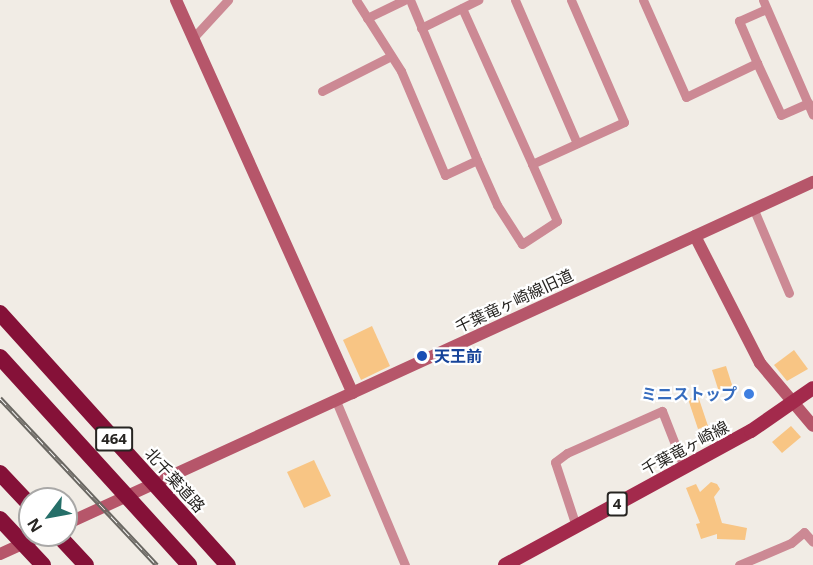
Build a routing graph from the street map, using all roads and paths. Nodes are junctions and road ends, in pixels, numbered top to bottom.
1 (176, 0) edge
2 (228, 0) edge
3 (356, 0) edge
4 (404, 0) edge
5 (410, 0) edge
6 (478, 0) edge
7 (514, 0) edge
8 (571, 0) edge
9 (643, 0) edge
10 (764, 4) edge
11 (462, 8) junction
12 (368, 18) junction
13 (421, 28) junction
14 (193, 38) junction
15 (391, 56) junction
16 (757, 63) junction
17 (322, 91) dead end
18 (808, 103) junction
19 (813, 115) edge
20 (577, 143) junction
21 (477, 160) junction
22 (532, 164) junction
23 (813, 182) edge
24 (754, 210) junction
25 (695, 236) junction
26 (789, 293) dead end
27 (0, 313) edge
28 (0, 357) edge
29 (813, 388) edge
30 (352, 393) junction
31 (336, 401) junction
32 (793, 404) junction
33 (813, 426) edge
34 (684, 467) junction
35 (0, 473) edge
36 (148, 486) junction
37 (18, 492) edge
38 (78, 518) edge
39 (0, 519) edge
40 (576, 526) junction
41 (18, 531) edge
42 (159, 532) junction
43 (813, 542) edge
44 (18, 546) edge
45 (35, 547) edge
46 (69, 547) edge
47 (0, 554) edge
48 (43, 565) edge
49 (86, 565) edge
50 (189, 565) edge
51 (201, 565) edge
52 (228, 565) edge
53 (405, 565) edge
54 (505, 565) edge
55 (739, 565) edge

1 - 14 street
2 - 14 street
3 - 12 street
4 - 12 street
5 - 13 street
6 - 11 street
7 - 20 street
8 - 20 street
9 - 16 street
10 - 16 street
10 - 18 street
11 - 13 street
11 - 22 street
12 - 15 street
13 - 21 street
14 - 30 street
15 - 17 street
15 - 21 street
16 - 18 street
18 - 19 street
20 - 22 street
21 - 22 street
23 - 24 street, 千葉竜ヶ崎線旧道
24 - 25 street, 千葉竜ヶ崎線旧道
24 - 26 street
25 - 30 street, 千葉竜ヶ崎線旧道
25 - 32 street
27 - 36 highway, 北千葉道路 / 464
28 - 42 highway, 464
29 - 32 main road, 千葉竜ヶ崎線 / 4
30 - 31 street, 千葉竜ヶ崎線旧道
31 - 36 street, 千葉竜ヶ崎線旧道
31 - 53 street
32 - 33 street
32 - 34 main road, 千葉竜ヶ崎線 / 4
34 - 40 main road, 千葉竜ヶ崎線 / 4
34 - 40 street
35 - 37 highway
36 - 38 street, 千葉竜ヶ崎線旧道
36 - 52 highway, 北千葉道路 / 464
39 - 41 highway
40 - 54 main road, 千葉竜ヶ崎線 / 4
42 - 50 highway, 464
42 - 51 highway
43 - 55 street
44 - 47 street
45 - 48 highway
46 - 49 highway

